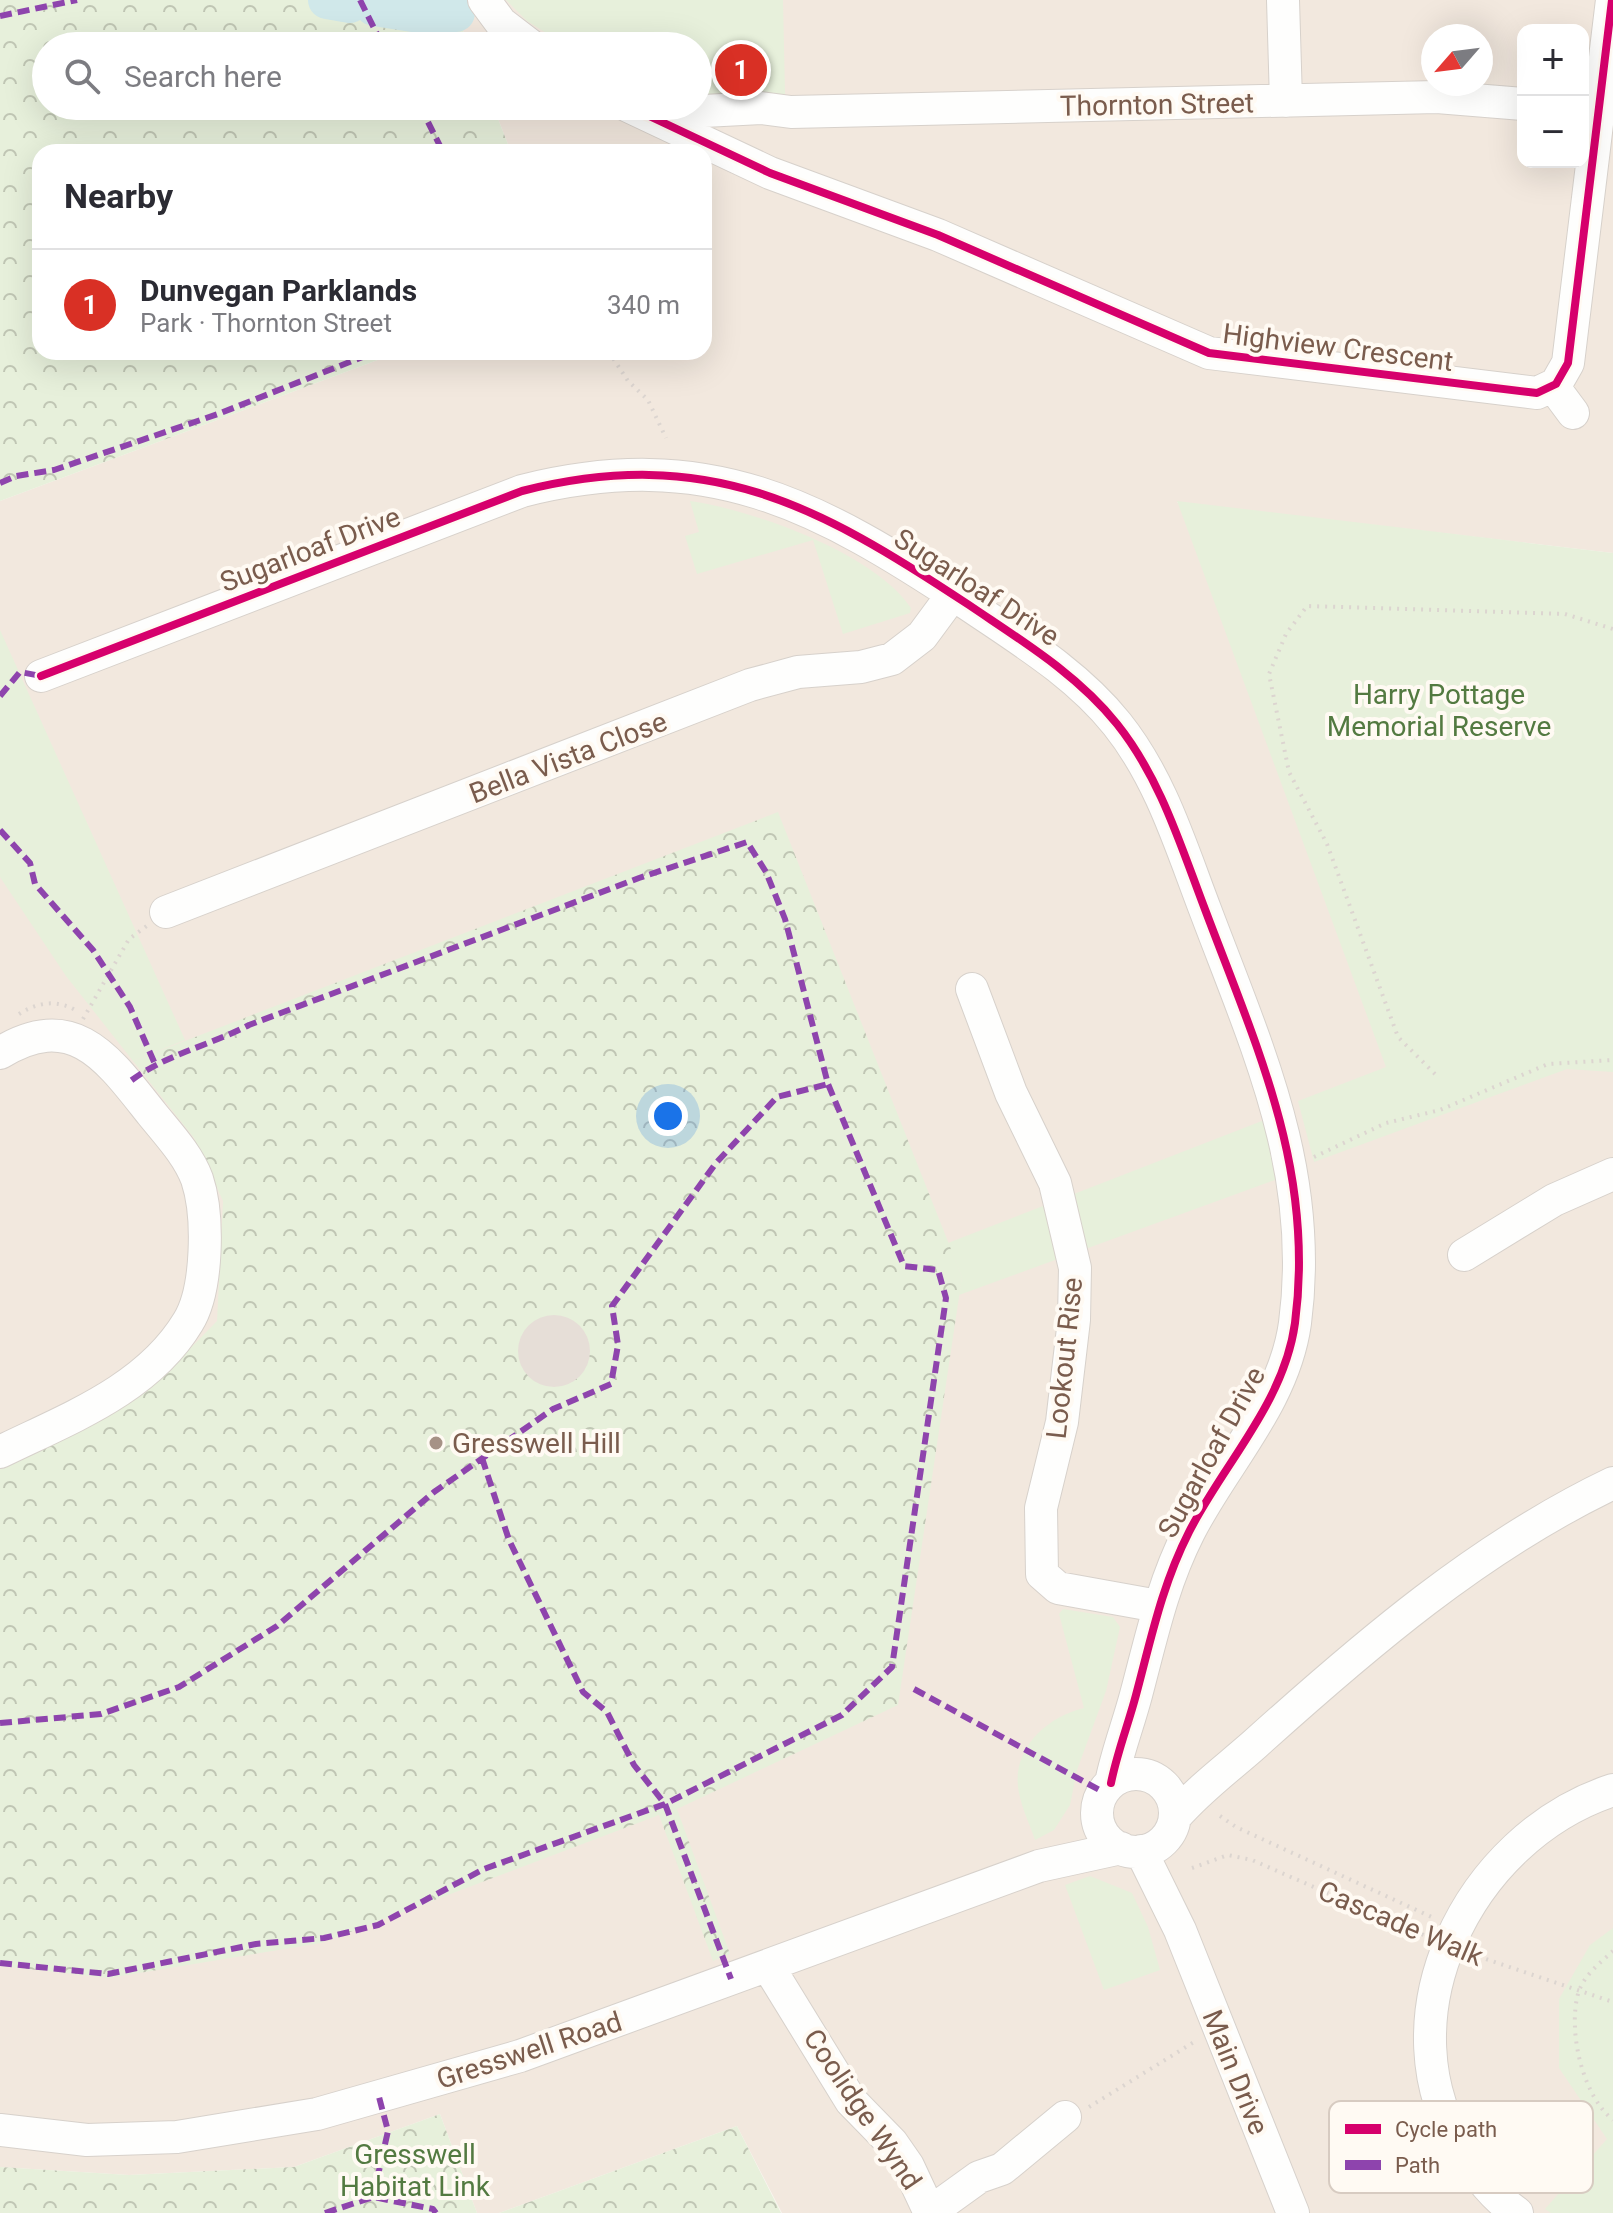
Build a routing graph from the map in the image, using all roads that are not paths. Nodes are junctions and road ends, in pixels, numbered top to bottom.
1 (484, 0) edge
2 (1283, 0) edge
3 (1612, 0) edge
4 (513, 32) edge
5 (1286, 101) junction
6 (1517, 104) edge
7 (712, 110) edge
8 (717, 110) junction
9 (791, 112) junction
10 (1590, 112) edge
11 (712, 118) edge
12 (657, 120) edge
13 (711, 120) edge
14 (709, 144) joint
15 (712, 145) edge
16 (738, 158) junction
17 (1553, 386) junction
18 (1573, 413) dead end
19 (953, 594) junction
20 (41, 676) dead end
21 (166, 912) road end
22 (972, 989) dead end
23 (0, 1053) edge
24 (1613, 1174) edge
25 (1464, 1255) dead end
26 (0, 1452) edge
27 (1613, 1483) edge
28 (1158, 1606) junction
29 (1136, 1696) junction
30 (1236, 1759) junction
31 (1155, 1779) junction
32 (1111, 1783) junction
33 (1613, 1790) edge
34 (1097, 1815) junction
35 (1151, 1839) junction
36 (1039, 1866) junction
37 (768, 1966) junction
38 (1439, 2101) edge
39 (1065, 2117) road end
40 (0, 2130) edge
41 (1491, 2193) edge
42 (929, 2213) edge
43 (1293, 2213) edge
44 (1517, 2213) edge

1 - 4 street
2 - 5 street
3 - 10 street
5 - 6 street, Thornton Street
5 - 9 street, Thornton Street
7 - 8 street, Thornton Street
8 - 9 street, Thornton Street
8 - 11 street
9 - 16 street, Thornton Street
10 - 17 street
12 - 14 street, Highview Crescent
13 - 14 street
15 - 16 street, Highview Crescent
16 - 17 street, Highview Crescent
17 - 18 street
19 - 20 street, Sugarloaf Drive
19 - 21 street, Bella Vista Close
19 - 28 street, Sugarloaf Drive
22 - 28 street, Lookout Rise
23 - 26 street
24 - 25 street
27 - 30 street
28 - 29 street, Sugarloaf Drive
29 - 31 street, Sugarloaf Drive
29 - 32 street, Sugarloaf Drive
30 - 31 street
30 - 35 street
31 - 32 street
31 - 35 street
32 - 34 street
33 - 38 street
34 - 35 street
34 - 36 street, Gresswell Road
35 - 36 street, Gresswell Road
35 - 43 street, Main Drive
36 - 37 street, Gresswell Road
37 - 40 street, Gresswell Road
37 - 42 street, Coolidge Wynd
39 - 42 street
41 - 44 street

